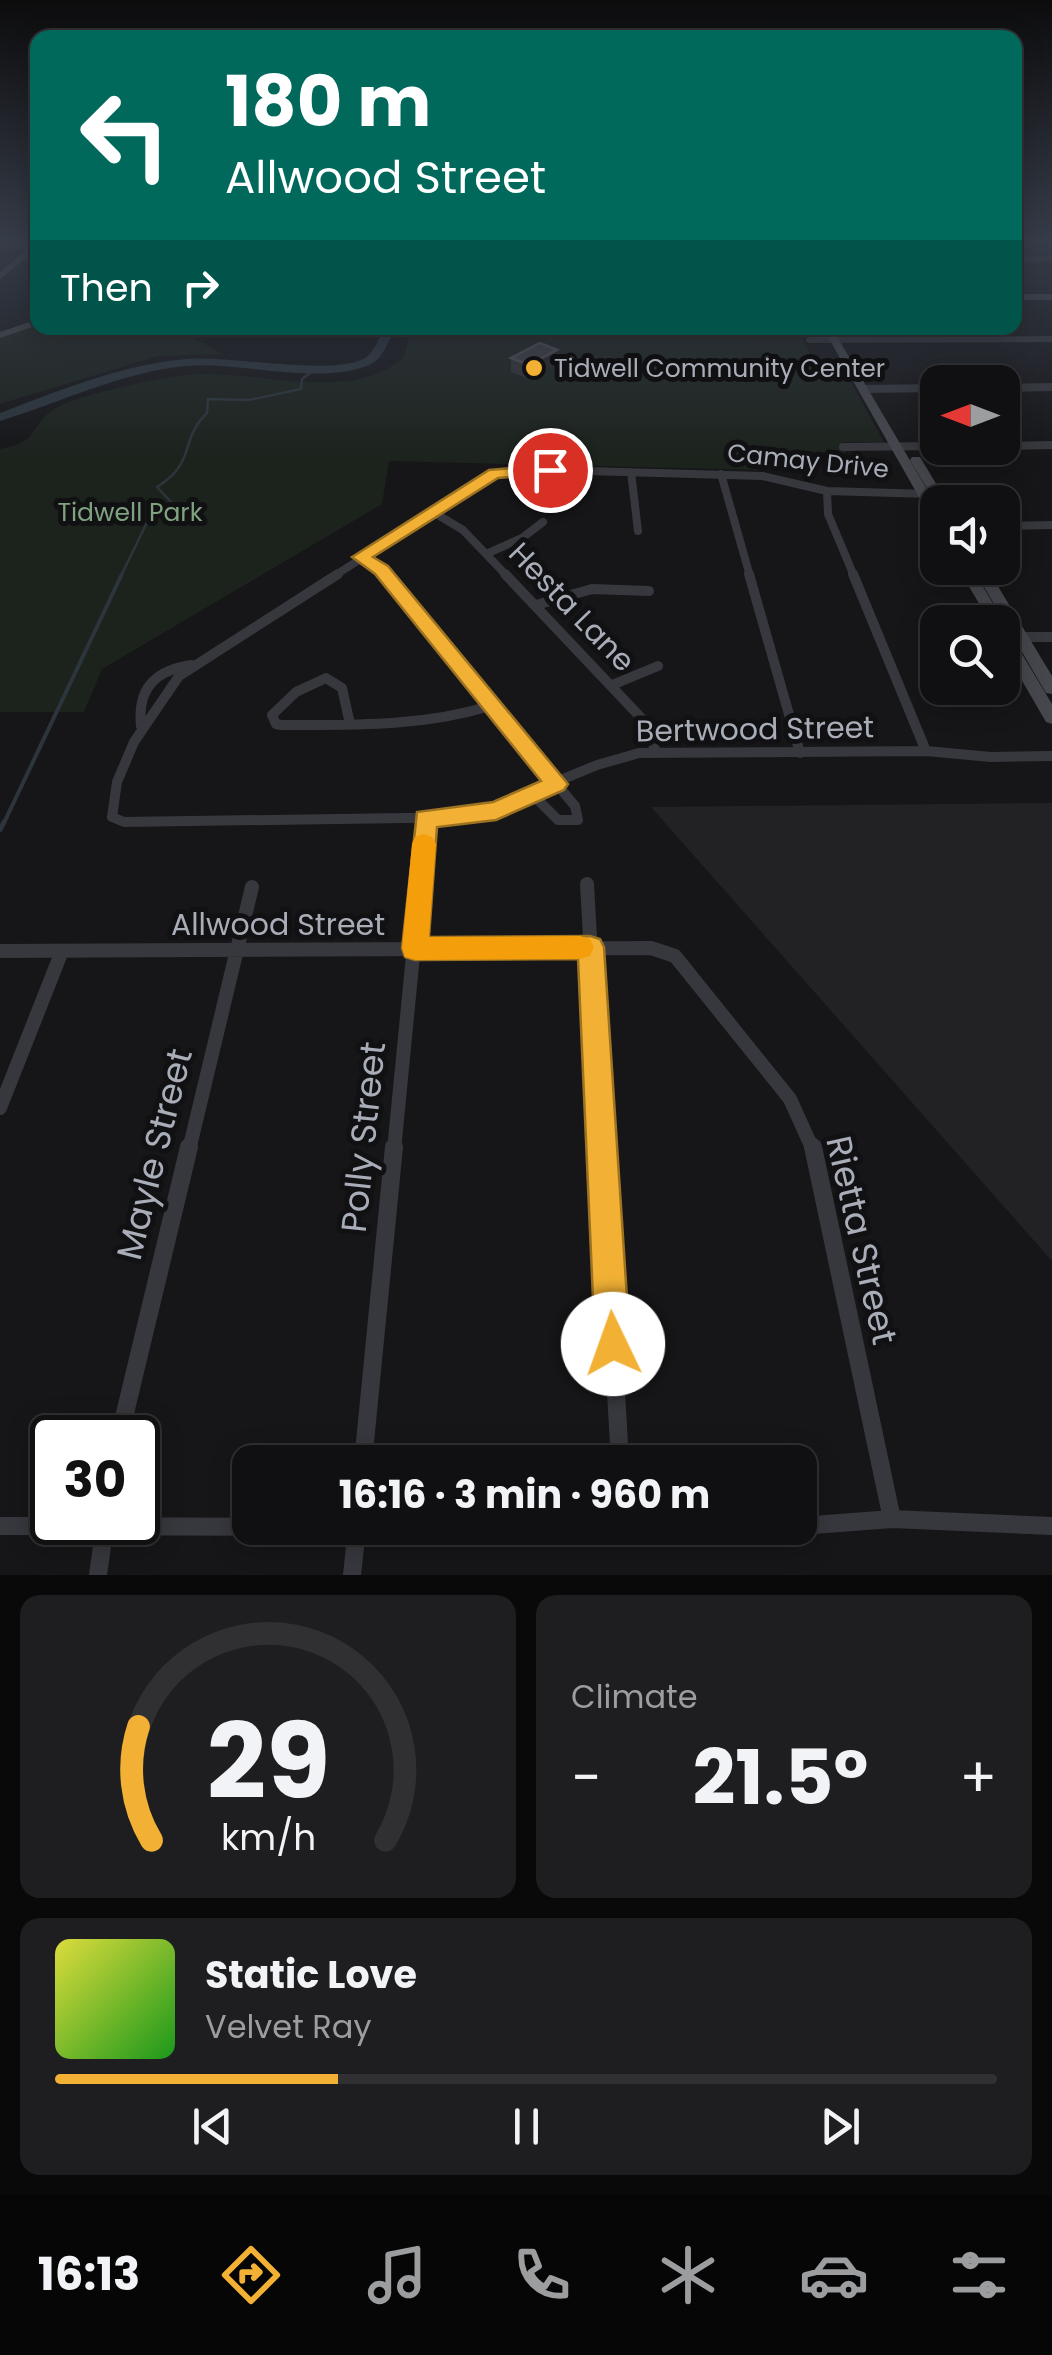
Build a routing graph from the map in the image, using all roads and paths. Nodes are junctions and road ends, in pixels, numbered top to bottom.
1 (30, 325) edge
2 (0, 335) edge
3 (838, 336) edge
4 (1052, 339) edge
5 (809, 340) dead end
6 (1052, 387) edge
7 (920, 388) edge
8 (1020, 388) edge
9 (869, 389) junction
10 (920, 446) edge
11 (1020, 446) edge
12 (1052, 446) edge
13 (844, 447) dead end
14 (902, 447) junction
15 (631, 472) junction
16 (720, 474) junction
17 (926, 485) edge
18 (827, 491) junction
19 (920, 496) edge
20 (433, 512) junction
21 (543, 522) dead end
22 (1052, 525) edge
23 (1020, 526) edge
24 (638, 531) dead end
25 (486, 554) junction
26 (361, 557) junction
27 (649, 592) dead end
28 (536, 606) junction
29 (1020, 633) edge
30 (1052, 636) edge
31 (1020, 649) edge
32 (1020, 658) edge
33 (192, 665) junction
34 (658, 666) dead end
35 (612, 685) junction
36 (1052, 689) edge
37 (490, 706) junction
38 (1052, 718) edge
39 (350, 724) junction
40 (141, 728) junction
41 (926, 751) junction
42 (656, 752) junction
43 (800, 752) junction
44 (1052, 756) edge
45 (556, 784) junction
46 (533, 795) junction
47 (112, 816) joint
48 (426, 819) junction
49 (586, 884) dead end
50 (252, 886) dead end
51 (590, 947) junction
52 (415, 948) junction
53 (62, 950) junction
54 (237, 950) junction
55 (0, 951) edge
56 (675, 956) joint
57 (0, 1108) edge
58 (124, 1415) edge
59 (365, 1445) edge
60 (619, 1445) edge
61 (892, 1520) junction
62 (817, 1525) edge
63 (0, 1526) edge
64 (30, 1526) edge
65 (1052, 1526) edge
66 (160, 1527) edge
67 (232, 1528) edge
68 (102, 1545) edge
69 (355, 1545) edge
70 (98, 1575) edge
71 (352, 1575) edge

1 - 2 main road
3 - 4 street
3 - 5 street
3 - 9 main road
6 - 8 street
7 - 9 street
9 - 14 main road
10 - 14 street
11 - 12 street
13 - 14 street
14 - 17 main road
15 - 16 street, Camay Drive
15 - 20 street, Camay Drive
15 - 24 street
16 - 18 street, Camay Drive
16 - 43 street
18 - 19 street, Camay Drive
18 - 41 street
20 - 25 street, Hesta Lane
20 - 26 street, Camay Drive
21 - 25 street
22 - 23 street
25 - 28 street, Hesta Lane
26 - 33 street, Camay Drive
26 - 37 street
27 - 28 street
28 - 35 street, Hesta Lane
29 - 30 street
31 - 36 main road
32 - 38 main road
33 - 40 street, Camay Drive
33 - 40 street, Camay Drive
34 - 35 street
35 - 42 street, Hesta Lane
37 - 39 street
37 - 45 street
39 - 39 street
40 - 47 street, Camay Drive
41 - 43 street, Bertwood Street
41 - 44 street, Bertwood Street
42 - 43 street, Bertwood Street
42 - 45 street, Bertwood Street
45 - 46 street, Bertwood Street
45 - 46 street
46 - 48 street, Bertwood Street
47 - 48 street, Bertwood Street
48 - 52 street, Polly Street
49 - 51 street
50 - 54 street, Mayle Street
51 - 52 street, Allwood Street
51 - 56 street, Allwood Street
51 - 60 street
52 - 54 street, Allwood Street
52 - 59 street, Polly Street
53 - 54 street, Allwood Street
53 - 55 street, Allwood Street
53 - 57 street
54 - 58 street, Mayle Street
56 - 61 street, Rietta Street
61 - 62 street
61 - 65 street
63 - 64 street
66 - 67 street
68 - 70 street
69 - 71 street

